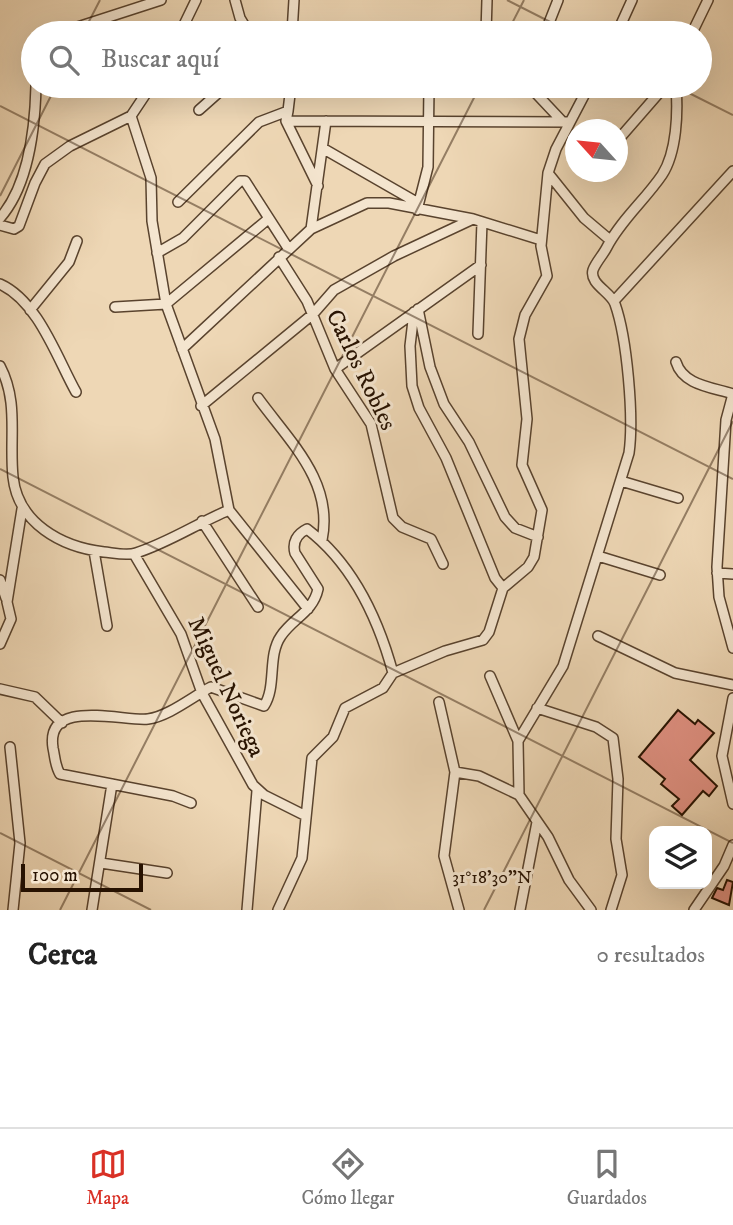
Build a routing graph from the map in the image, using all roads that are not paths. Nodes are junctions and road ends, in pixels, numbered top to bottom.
1 (160, 0) edge
2 (196, 0) edge
3 (236, 0) edge
4 (294, 0) edge
5 (487, 0) edge
6 (558, 0) edge
7 (632, 0) edge
8 (708, 0) edge
9 (96, 21) edge
10 (186, 21) edge
11 (243, 21) edge
12 (293, 21) edge
13 (486, 21) edge
14 (550, 21) edge
15 (622, 21) edge
16 (698, 21) edge
17 (35, 98) edge
18 (143, 98) edge
19 (212, 98) edge
20 (289, 98) edge
21 (429, 98) edge
22 (542, 98) edge
23 (581, 98) edge
24 (655, 98) edge
25 (676, 98) edge
26 (199, 110) dead end
27 (131, 116) junction
28 (287, 116) junction
29 (567, 119) edge
30 (565, 120) edge
31 (326, 121) junction
32 (429, 121) junction
33 (565, 121) edge
34 (565, 124) edge
35 (628, 129) edge
36 (324, 149) junction
37 (733, 171) edge
38 (548, 173) junction
39 (318, 188) junction
40 (178, 202) dead end
41 (418, 206) junction
42 (0, 218) edge
43 (267, 220) junction
44 (477, 221) junction
45 (0, 225) edge
46 (311, 229) junction
47 (541, 240) junction
48 (610, 240) junction
49 (77, 241) dead end
50 (288, 248) junction
51 (157, 253) junction
52 (279, 257) junction
53 (481, 265) junction
54 (0, 284) edge
55 (614, 301) junction
56 (166, 304) junction
57 (115, 307) dead end
58 (30, 310) junction
59 (416, 311) junction
60 (313, 314) junction
61 (478, 334) dead end
62 (182, 349) junction
63 (676, 362) dead end
64 (0, 366) edge
65 (335, 369) junction
66 (75, 392) dead end
67 (733, 394) edge
68 (258, 398) dead end
69 (201, 406) junction
70 (621, 481) junction
71 (678, 498) dead end
72 (22, 509) junction
73 (229, 510) junction
74 (202, 521) junction
75 (538, 537) junction
76 (322, 540) junction
77 (94, 551) junction
78 (134, 554) junction
79 (598, 556) junction
80 (443, 564) dead end
81 (717, 573) junction
82 (733, 574) edge
83 (660, 575) dead end
84 (0, 580) edge
85 (503, 588) junction
86 (7, 602) junction
87 (258, 607) dead end
88 (308, 609) junction
89 (107, 626) dead end
90 (598, 636) dead end
91 (0, 643) edge
92 (733, 648) edge
93 (393, 673) junction
94 (490, 676) dead end
95 (733, 685) edge
96 (0, 689) edge
97 (202, 693) junction
98 (733, 698) edge
99 (439, 702) dead end
100 (537, 708) junction
101 (62, 723) junction
102 (518, 741) junction
103 (10, 747) dead end
104 (454, 772) junction
105 (112, 785) junction
106 (257, 791) junction
107 (519, 795) junction
108 (191, 803) dead end
109 (733, 804) edge
110 (304, 815) junction
111 (537, 822) junction
112 (732, 850) edge
113 (101, 863) junction
114 (167, 873) dead end
115 (13, 910) edge
116 (92, 910) edge
117 (247, 910) edge
118 (278, 910) edge
119 (459, 910) edge
120 (520, 910) edge
121 (591, 910) edge
122 (611, 910) edge
123 (694, 910) edge

1 - 9 street
2 - 10 street
3 - 11 street
4 - 12 street
5 - 13 street
6 - 14 street
7 - 15 street
8 - 16 street
17 - 42 street
18 - 27 street
19 - 26 street
20 - 28 street
21 - 32 street
22 - 30 street
23 - 29 street
24 - 35 street
25 - 48 street
27 - 45 street
27 - 51 street
28 - 31 street
28 - 39 street
28 - 40 street
31 - 32 street
31 - 36 street
32 - 33 street
32 - 41 street
34 - 38 street
36 - 39 street
36 - 41 street
37 - 55 street
38 - 47 street
38 - 48 street
39 - 46 street
41 - 44 street
41 - 46 street
43 - 50 street
43 - 51 street
43 - 56 street
44 - 47 street
44 - 53 street
44 - 60 street
46 - 50 street
47 - 75 street
48 - 55 street
49 - 58 street
50 - 52 street
51 - 56 street
52 - 60 street, Carlos Robles
52 - 62 street
53 - 59 street
53 - 61 street
54 - 58 street
55 - 70 street
56 - 57 street
56 - 62 street
58 - 66 street
59 - 65 street
59 - 75 street
59 - 85 street
60 - 65 street, Carlos Robles
60 - 69 street
62 - 69 street
63 - 67 street
64 - 72 street
65 - 80 street, Carlos Robles
67 - 81 street
68 - 76 street
69 - 73 street
70 - 71 street
70 - 79 street
72 - 77 street
72 - 86 street
73 - 74 street
73 - 88 street
74 - 78 street
74 - 87 street
75 - 85 street
76 - 88 street
76 - 93 street
77 - 78 street
77 - 89 street
78 - 97 street, Miguel Noriega
79 - 83 street
79 - 100 street
81 - 82 street
81 - 92 street
84 - 86 street
85 - 93 street
86 - 91 street
88 - 97 street
90 - 95 street
93 - 110 street
94 - 102 street
96 - 101 street
97 - 101 street
97 - 106 street, Miguel Noriega
98 - 109 street
99 - 104 street
100 - 102 street
100 - 122 street
101 - 105 street
102 - 107 street
103 - 115 street
104 - 107 street
104 - 119 street
105 - 108 street
105 - 113 street
106 - 110 street, Miguel Noriega
106 - 117 street
107 - 111 street
110 - 118 street
111 - 120 street
111 - 121 street
112 - 123 street
113 - 114 street
113 - 116 street

